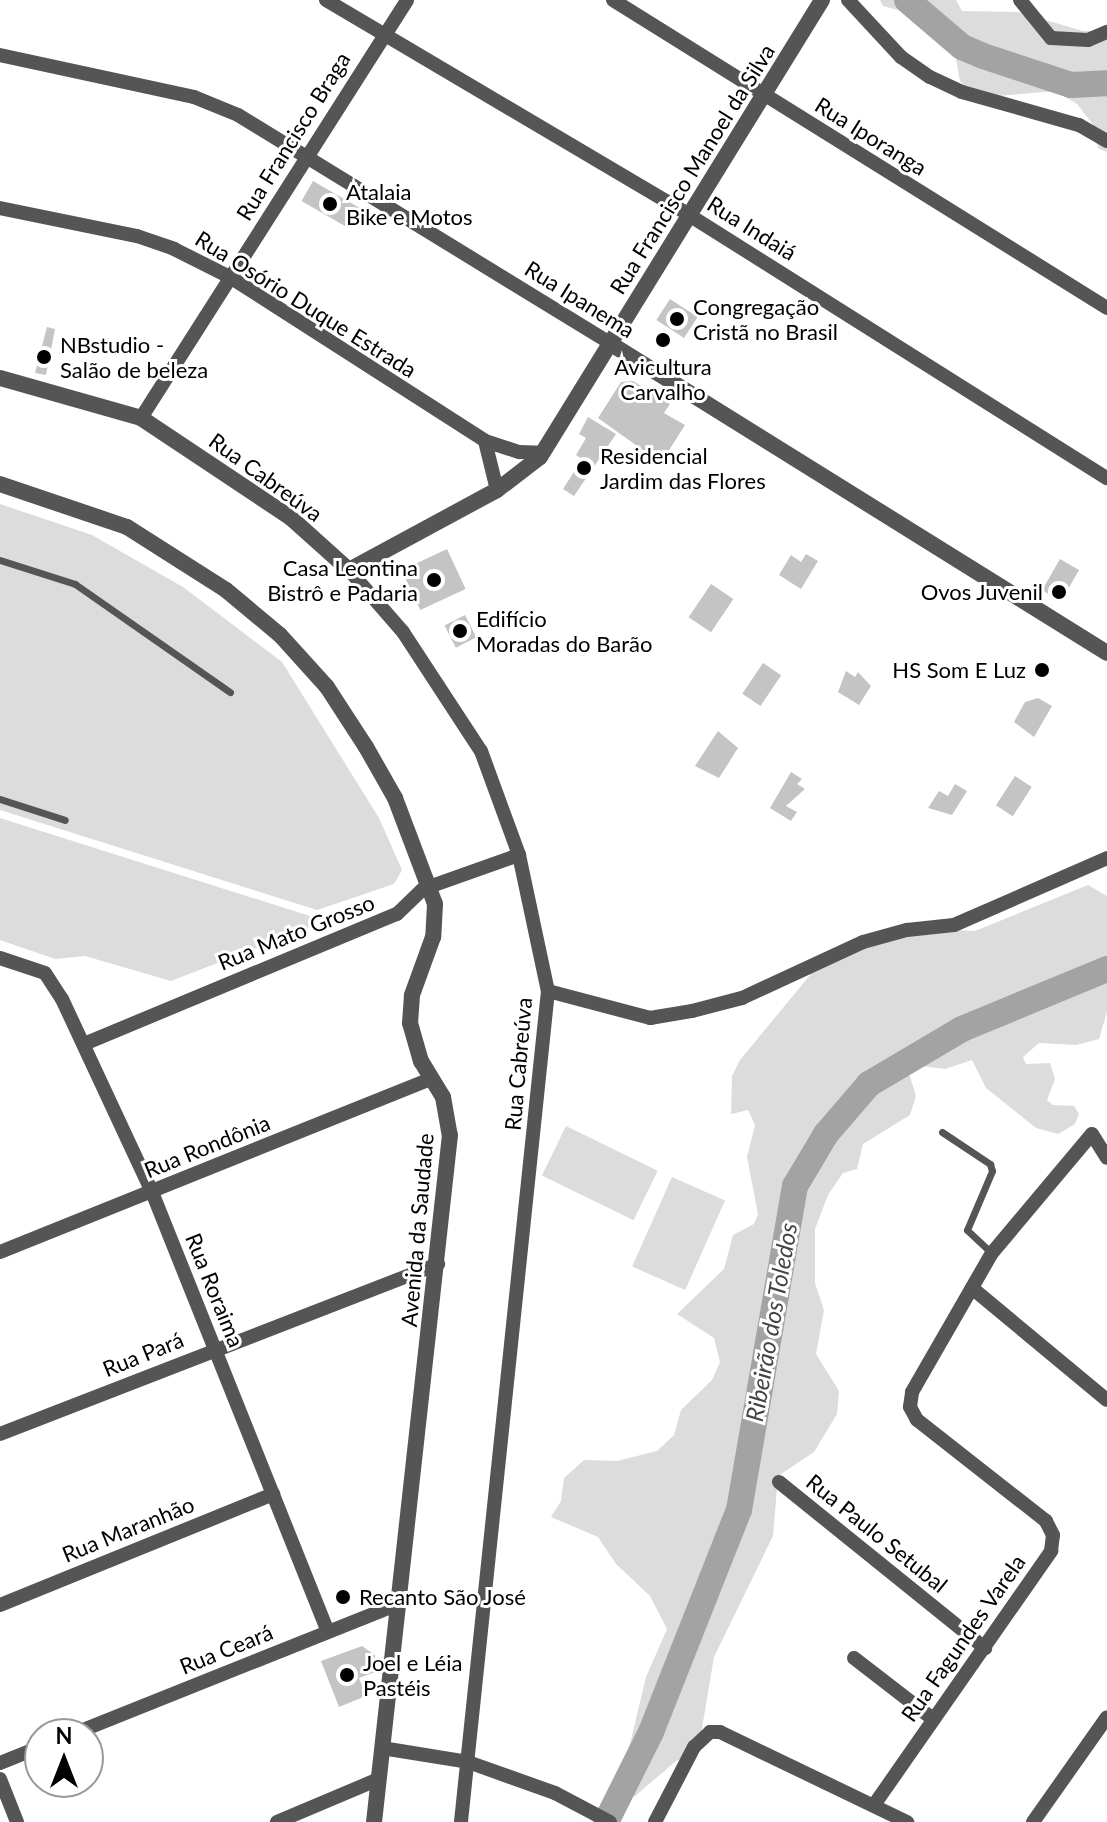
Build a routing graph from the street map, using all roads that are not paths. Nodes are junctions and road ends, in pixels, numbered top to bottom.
1 (326, 0) edge
2 (407, 0) edge
3 (613, 0) edge
4 (822, 0) edge
5 (848, 0) edge
6 (1020, 0) edge
7 (385, 32) junction
8 (1107, 32) edge
9 (0, 55) edge
10 (763, 94) junction
11 (1107, 141) edge
12 (306, 155) junction
13 (0, 208) edge
14 (689, 215) junction
15 (230, 277) junction
16 (1107, 308) edge
17 (611, 344) junction
18 (0, 378) edge
19 (141, 418) junction
20 (485, 441) junction
21 (543, 453) junction
22 (1107, 478) edge
23 (0, 484) edge
24 (497, 490) junction
25 (0, 560) edge
26 (349, 570) junction
27 (1107, 653) edge
28 (230, 692) dead end
29 (0, 799) edge
30 (65, 820) dead end
31 (519, 855) junction
32 (1107, 858) edge
33 (430, 887) junction
34 (0, 958) edge
35 (548, 991) junction
36 (84, 1044) junction
37 (431, 1079) junction
38 (942, 1132) dead end
39 (1107, 1158) edge
40 (152, 1192) junction
41 (0, 1252) edge
42 (992, 1253) junction
43 (438, 1264) junction
44 (972, 1288) junction
45 (216, 1349) junction
46 (1107, 1400) edge
47 (0, 1434) edge
48 (779, 1482) dead end
49 (273, 1494) junction
50 (0, 1605) edge
51 (395, 1605) junction
52 (328, 1631) junction
53 (985, 1648) junction
54 (854, 1658) dead end
55 (1107, 1717) edge
56 (933, 1719) junction
57 (104, 1721) edge
58 (382, 1748) junction
59 (24, 1753) edge
60 (468, 1762) junction
61 (0, 1763) edge
62 (0, 1779) edge
63 (379, 1779) junction
64 (874, 1805) junction
65 (17, 1822) edge
66 (277, 1822) edge
67 (374, 1822) edge
68 (461, 1822) edge
69 (610, 1822) edge
70 (655, 1822) edge
71 (907, 1822) edge
72 (1033, 1822) edge

1 - 7 street, Rua Indaiá
2 - 7 street, Rua Francisco Braga
3 - 10 street, Rua Iporanga
4 - 10 street, Rua Francisco Manoel da Silva
5 - 11 street
6 - 8 street
7 - 12 street, Rua Francisco Braga
7 - 14 street, Rua Indaiá
9 - 12 street, Rua Ipanema
10 - 14 street, Rua Francisco Manoel da Silva
10 - 16 street, Rua Iporanga
12 - 15 street, Rua Francisco Braga
12 - 17 street, Rua Ipanema
13 - 15 street, Rua Osório Duque Estrada
14 - 17 street, Rua Francisco Manoel da Silva
14 - 22 street, Rua Indaiá
15 - 19 street, Rua Francisco Braga
15 - 20 street, Rua Osório Duque Estrada
17 - 21 street, Rua Francisco Manoel da Silva
17 - 27 street, Rua Ipanema
18 - 19 street, Rua Cabreúva
19 - 26 street, Rua Cabreúva
20 - 21 street, Rua Osório Duque Estrada
20 - 24 street
21 - 24 street, Rua Francisco Manoel da Silva
23 - 33 street, Avenida da Saudade
24 - 26 street, Rua Francisco Manoel da Silva
25 - 28 lane
26 - 31 street, Rua Cabreúva
29 - 30 lane
31 - 33 street, Rua Mato Grosso
31 - 35 street, Rua Cabreúva
32 - 35 street
33 - 36 street, Rua Mato Grosso
33 - 37 street, Avenida da Saudade
34 - 36 street, Rua Roraima
35 - 60 street, Rua Cabreúva
36 - 40 street, Rua Roraima
37 - 40 street, Rua Rondônia
37 - 43 street, Avenida da Saudade
38 - 42 lane
39 - 42 street
40 - 41 street, Rua Rondônia
40 - 45 street, Rua Roraima
42 - 44 street
43 - 45 street, Rua Pará
43 - 51 street, Avenida da Saudade
44 - 46 street
44 - 53 street, Rua Fagundes Varela
45 - 47 street, Rua Pará
45 - 49 street, Rua Roraima
48 - 53 street, Rua Paulo Setubal
49 - 50 street, Rua Maranhão
49 - 52 street, Rua Roraima
51 - 52 street, Rua Ceará
51 - 58 street, Avenida da Saudade
52 - 57 street, Rua Ceará
53 - 56 street, Rua Fagundes Varela
54 - 56 street
55 - 72 street
56 - 64 street, Rua Fagundes Varela
58 - 60 street
58 - 63 street, Avenida da Saudade
59 - 61 street
60 - 68 street, Rua Cabreúva
60 - 69 street
62 - 65 street
63 - 66 street
63 - 67 street, Avenida da Saudade
64 - 70 street
64 - 71 street

